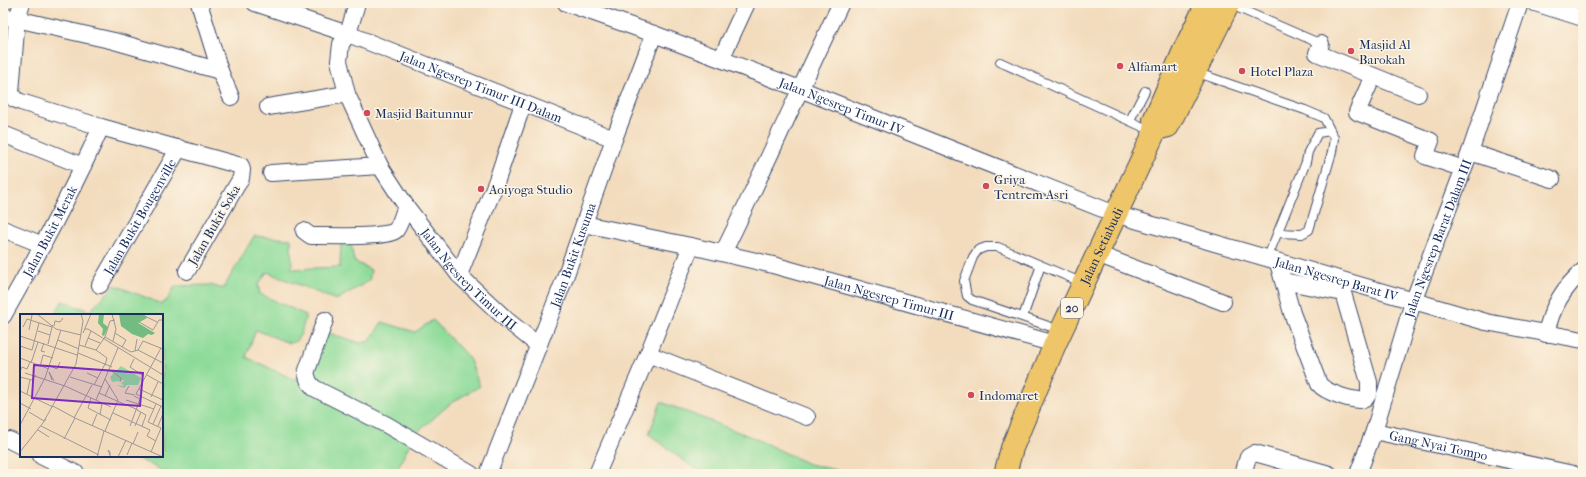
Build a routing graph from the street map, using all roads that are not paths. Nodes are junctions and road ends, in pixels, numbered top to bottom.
1 (198, 3) edge
2 (255, 3) edge
3 (357, 3) edge
4 (566, 3) edge
5 (747, 3) edge
6 (841, 3) edge
7 (1207, 3) edge
8 (1229, 3) edge
9 (1520, 3) edge
10 (1535, 3) edge
11 (282, 8) edge
12 (14, 12) edge
13 (1583, 18) edge
14 (348, 34) junction
15 (654, 34) junction
16 (1321, 44) joint
17 (721, 59) junction
18 (1000, 62) dead end
19 (220, 71) junction
20 (1195, 72) junction
21 (1373, 76) junction
22 (800, 89) junction
23 (1145, 91) dead end
24 (347, 94) junction
25 (1418, 94) dead end
26 (231, 97) dead end
27 (522, 104) junction
28 (268, 107) dead end
29 (1130, 120) junction
30 (100, 127) junction
31 (1330, 130) junction
32 (1155, 131) junction
33 (3, 134) edge
34 (614, 139) junction
35 (179, 148) junction
36 (1470, 152) junction
37 (83, 166) junction
38 (380, 166) junction
39 (1464, 169) junction
40 (271, 173) dead end
41 (1552, 179) dead end
42 (406, 206) junction
43 (1115, 214) junction
44 (584, 224) junction
45 (3, 229) edge
46 (304, 231) dead end
47 (1278, 233) junction
48 (43, 245) junction
49 (691, 246) junction
50 (723, 253) junction
51 (1096, 254) junction
52 (1273, 261) junction
53 (1041, 265) junction
54 (1583, 270) edge
55 (187, 272) dead end
56 (458, 275) junction
57 (1283, 281) junction
58 (1083, 283) junction
59 (100, 286) dead end
60 (1224, 302) dead end
61 (1413, 302) junction
62 (3, 316) edge
63 (1022, 317) junction
64 (325, 320) dead end
65 (1546, 334) junction
66 (1058, 337) junction
67 (1583, 340) edge
68 (538, 345) junction
69 (648, 354) junction
70 (807, 417) dead end
71 (1374, 431) junction
72 (43, 457) edge
73 (1505, 467) edge
74 (77, 474) edge
75 (472, 474) edge
76 (488, 474) edge
77 (597, 474) edge
78 (1005, 474) edge
79 (1243, 474) edge
80 (1329, 474) edge
81 (1358, 474) edge
82 (1572, 474) edge

1 - 19 street
2 - 11 street, Jalan Ngesrep Timur III Dalam
3 - 14 street, Jalan Ngesrep Timur III
4 - 15 street, Jalan Ngesrep Timur IV
5 - 17 street
6 - 22 street
7 - 32 highway, Jalan Setiabudi / 20
8 - 16 lane
8 - 20 highway
9 - 36 street, Jalan Ngesrep Barat Dalam III
10 - 13 street
11 - 14 street, Jalan Ngesrep Timur III Dalam
12 - 19 street
12 - 30 street
14 - 24 street, Jalan Ngesrep Timur III
14 - 27 street, Jalan Ngesrep Timur III Dalam
15 - 17 street, Jalan Ngesrep Timur IV
15 - 34 street, Jalan Bukit Kusuma
16 - 21 street
17 - 22 street, Jalan Ngesrep Timur IV
18 - 29 lane
19 - 26 street
20 - 31 lane
20 - 32 highway
21 - 25 street
21 - 39 street
22 - 43 street, Jalan Ngesrep Timur IV
22 - 50 street
23 - 29 lane
24 - 28 street
24 - 38 street, Jalan Ngesrep Timur III
27 - 34 street, Jalan Ngesrep Timur III Dalam
27 - 56 street
29 - 32 lane
30 - 35 street
30 - 37 street, Jalan Bukit Merak
31 - 47 lane
31 - 47 lane
32 - 43 highway, Jalan Setiabudi / 20
33 - 37 street
34 - 44 street, Jalan Bukit Kusuma
35 - 55 street, Jalan Bukit Soka
35 - 59 street, Jalan Bukit Bougenville
36 - 39 street, Jalan Ngesrep Barat Dalam III
36 - 41 street
37 - 48 street, Jalan Bukit Merak
38 - 40 street
38 - 42 street, Jalan Ngesrep Timur III
39 - 61 street, Jalan Ngesrep Barat Dalam III
42 - 46 street
42 - 56 street, Jalan Ngesrep Timur III
43 - 51 highway, Jalan Setiabudi / 20
43 - 52 street, Jalan Ngesrep Barat IV
44 - 49 street, Jalan Ngesrep Timur III
44 - 68 street, Jalan Bukit Kusuma
45 - 48 street
47 - 52 lane
48 - 62 street, Jalan Bukit Merak
49 - 50 street, Jalan Ngesrep Timur III
49 - 69 street
50 - 66 street, Jalan Ngesrep Timur III
51 - 58 highway, Jalan Setiabudi / 20
51 - 60 street
52 - 57 street
52 - 61 street, Jalan Ngesrep Barat IV
53 - 58 lane
53 - 63 lane
53 - 63 lane
54 - 65 street
56 - 68 street, Jalan Ngesrep Timur III
57 - 57 street
58 - 66 highway, Jalan Setiabudi / 20
61 - 65 street, Jalan Ngesrep Barat IV
61 - 71 street, Jalan Ngesrep Barat Dalam III
63 - 66 lane
64 - 75 street
65 - 67 street, Jalan Ngesrep Barat IV
66 - 78 highway, Jalan Setiabudi / 20
68 - 76 street, Jalan Bukit Kusuma
69 - 70 street
69 - 77 street
71 - 73 street, Gang Nyai Tompo
71 - 81 street, Jalan Ngesrep Barat Dalam III
72 - 74 street
73 - 82 street, Gang Nyai Tompo
79 - 80 street

